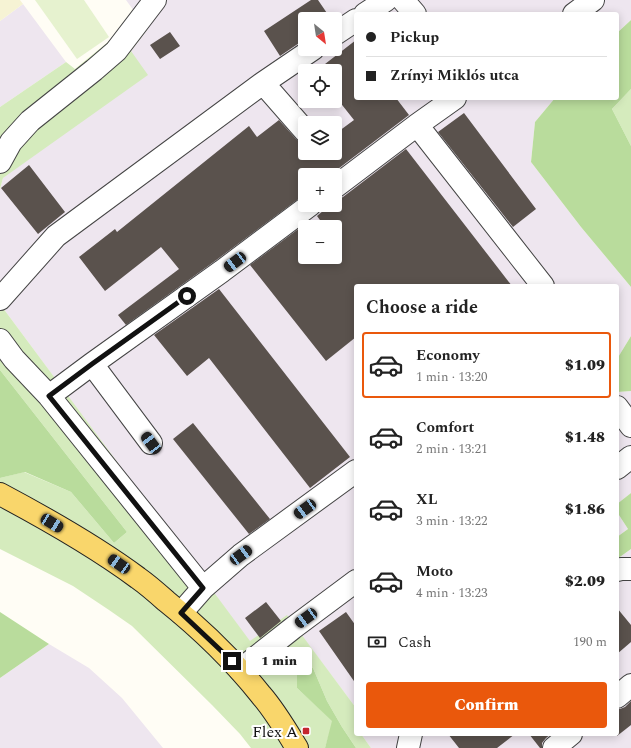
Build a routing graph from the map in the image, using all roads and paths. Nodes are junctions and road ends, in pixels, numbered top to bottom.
1 (155, 0) edge
2 (386, 0) edge
3 (403, 0) edge
4 (593, 0) edge
5 (368, 12) edge
6 (413, 12) edge
7 (577, 12) edge
8 (354, 21) edge
9 (342, 29) edge
10 (303, 56) edge
11 (263, 83) junction
12 (452, 100) edge
13 (298, 123) edge
14 (417, 125) junction
15 (0, 162) edge
16 (342, 182) edge
17 (301, 212) edge
18 (541, 284) edge
19 (0, 299) edge
20 (0, 340) edge
21 (92, 364) junction
22 (49, 396) junction
23 (151, 443) dead end
24 (631, 457) edge
25 (619, 466) edge
26 (354, 473) edge
27 (0, 494) edge
28 (619, 569) edge
29 (631, 569) edge
30 (354, 582) edge
31 (203, 588) junction
32 (181, 613) junction
33 (240, 670) junction
34 (631, 685) edge
35 (619, 695) edge
36 (411, 736) edge
37 (569, 736) edge
38 (297, 748) edge
39 (408, 748) edge
40 (554, 748) edge

1 - 15 lane
2 - 5 lane
3 - 6 lane
4 - 7 lane
8 - 9 lane
10 - 11 lane
11 - 13 lane
11 - 19 lane
12 - 14 lane
14 - 16 lane
14 - 18 lane
17 - 21 lane
20 - 22 lane
21 - 22 lane
21 - 23 lane
22 - 31 lane
24 - 25 lane
26 - 31 lane
27 - 32 main road
28 - 29 lane
30 - 33 lane
31 - 32 lane
32 - 33 main road
33 - 38 main road
34 - 35 lane
36 - 39 lane
37 - 40 lane

